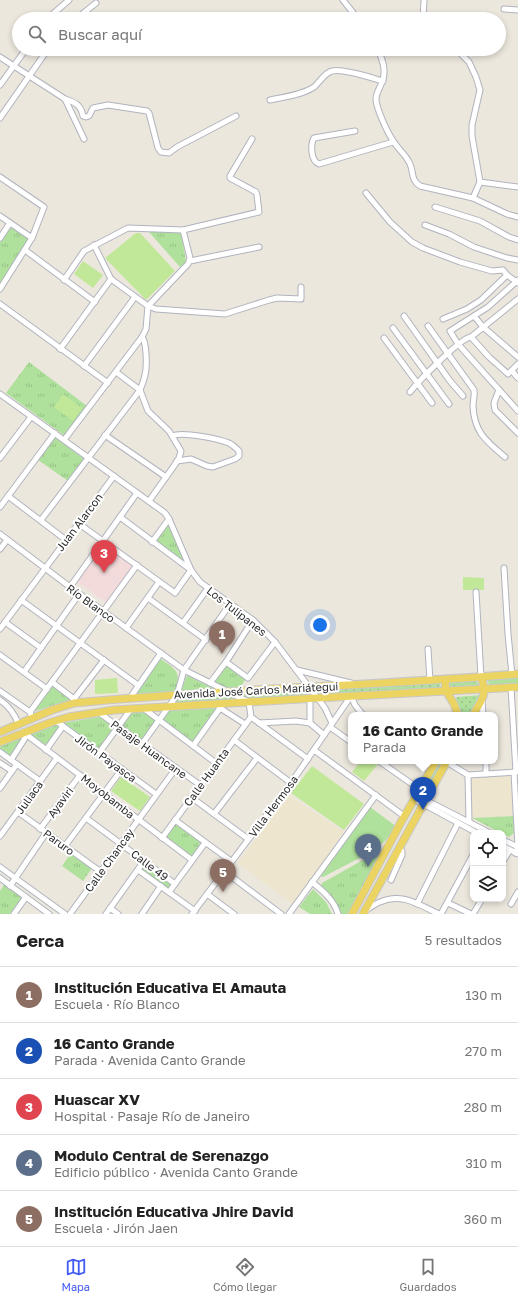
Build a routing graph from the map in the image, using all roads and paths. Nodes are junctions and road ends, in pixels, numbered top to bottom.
1 (69, 0) edge
2 (343, 0) edge
3 (424, 0) edge
4 (96, 2) dead end
5 (504, 9) dead end
6 (518, 10) edge
7 (55, 12) edge
8 (84, 12) edge
9 (352, 12) edge
10 (423, 12) edge
11 (22, 56) edge
12 (43, 56) edge
13 (380, 56) edge
14 (463, 56) edge
15 (0, 57) edge
16 (13, 66) junction
17 (30, 75) junction
18 (383, 80) junction
19 (0, 85) edge
20 (66, 99) junction
21 (270, 100) dead end
22 (236, 116) dead end
23 (0, 118) edge
24 (355, 131) dead end
25 (84, 139) dead end
26 (252, 139) dead end
27 (393, 142) junction
28 (0, 176) edge
29 (480, 182) junction
30 (518, 187) edge
31 (366, 193) dead end
32 (473, 198) junction
33 (435, 207) dead end
34 (0, 216) edge
35 (518, 217) edge
36 (10, 223) junction
37 (425, 225) dead end
38 (183, 230) junction
39 (0, 238) edge
40 (32, 238) junction
41 (518, 240) edge
42 (94, 245) junction
43 (259, 247) dead end
44 (25, 250) junction
45 (518, 260) edge
46 (190, 261) junction
47 (507, 275) junction
48 (111, 279) junction
49 (64, 280) junction
50 (517, 282) edge
51 (301, 288) dead end
52 (0, 289) edge
53 (135, 297) junction
54 (518, 299) edge
55 (95, 302) junction
56 (0, 304) edge
57 (148, 306) junction
58 (404, 316) dead end
59 (474, 316) junction
60 (443, 319) dead end
61 (428, 326) dead end
62 (484, 327) junction
63 (393, 328) dead end
64 (142, 337) junction
65 (384, 338) dead end
66 (471, 338) junction
67 (458, 344) junction
68 (60, 349) junction
69 (448, 354) junction
70 (518, 357) edge
71 (438, 364) junction
72 (518, 364) edge
73 (84, 366) junction
74 (512, 371) junction
75 (116, 372) junction
76 (427, 373) junction
77 (518, 378) edge
78 (417, 382) junction
79 (108, 384) junction
80 (140, 390) junction
81 (499, 390) junction
82 (410, 392) dead end
83 (463, 396) dead end
84 (1, 397) edge
85 (432, 403) dead end
86 (449, 404) dead end
87 (518, 411) edge
88 (31, 417) junction
89 (54, 433) junction
90 (518, 433) edge
91 (105, 435) junction
92 (173, 436) junction
93 (64, 440) junction
94 (88, 457) junction
95 (505, 457) dead end
96 (0, 458) edge
97 (177, 461) junction
98 (114, 476) junction
99 (166, 477) junction
100 (137, 493) junction
101 (8, 496) junction
102 (149, 501) junction
103 (0, 507) edge
104 (120, 517) junction
105 (169, 519) junction
106 (41, 520) junction
107 (78, 523) junction
108 (0, 534) edge
109 (7, 540) junction
110 (66, 540) junction
111 (103, 540) junction
112 (152, 542) junction
113 (0, 549) edge
114 (136, 565) junction
115 (45, 568) junction
116 (504, 568) dead end
117 (191, 570) junction
118 (159, 582) junction
119 (70, 587) junction
120 (208, 588) junction
121 (476, 592) dead end
122 (79, 594) junction
123 (148, 598) junction
124 (21, 600) junction
125 (230, 604) junction
126 (104, 612) junction
127 (253, 620) junction
128 (5, 622) junction
129 (183, 623) junction
130 (58, 626) junction
131 (126, 628) junction
132 (0, 629) edge
133 (206, 640) junction
134 (275, 642) junction
135 (81, 643) junction
136 (41, 648) junction
137 (428, 649) dead end
138 (161, 653) junction
139 (0, 655) edge
140 (104, 660) junction
141 (226, 662) junction
142 (184, 670) junction
143 (298, 670) junction
144 (24, 672) junction
145 (515, 674) edge
146 (481, 677) junction
147 (430, 680) junction
148 (445, 680) junction
149 (52, 682) junction
150 (210, 683) junction
151 (358, 684) junction
152 (138, 685) junction
153 (309, 687) junction
154 (515, 687) edge
155 (46, 689) junction
156 (486, 689) junction
157 (0, 691) edge
158 (226, 691) junction
159 (446, 691) junction
160 (177, 695) junction
161 (351, 696) junction
162 (130, 698) junction
163 (313, 698) junction
164 (0, 700) edge
165 (482, 700) junction
166 (74, 701) junction
167 (249, 702) junction
168 (221, 706) junction
169 (169, 707) junction
170 (143, 708) junction
171 (131, 709) junction
172 (98, 712) junction
173 (360, 712) edge
174 (457, 712) edge
175 (475, 712) edge
176 (483, 712) edge
177 (44, 713) junction
178 (31, 715) junction
179 (251, 717) junction
180 (56, 721) junction
181 (159, 721) junction
182 (47, 723) junction
183 (259, 723) junction
184 (310, 723) junction
185 (18, 724) junction
186 (245, 724) junction
187 (331, 725) junction
188 (63, 726) junction
189 (119, 727) junction
190 (0, 732) edge
191 (25, 734) junction
192 (324, 735) junction
193 (348, 739) edge
194 (234, 740) junction
195 (1, 742) edge
196 (142, 744) junction
197 (193, 746) junction
198 (46, 750) junction
199 (314, 750) junction
200 (0, 752) edge
201 (99, 753) junction
202 (57, 758) junction
203 (257, 758) junction
204 (308, 759) junction
205 (11, 760) junction
206 (0, 763) edge
207 (216, 763) junction
208 (17, 764) junction
209 (382, 764) edge
210 (431, 764) edge
211 (445, 764) edge
212 (452, 764) edge
213 (486, 764) edge
214 (176, 768) junction
215 (122, 769) junction
216 (12, 771) junction
217 (516, 772) edge
218 (468, 774) junction
219 (486, 774) junction
220 (80, 775) junction
221 (40, 781) junction
222 (291, 783) junction
223 (200, 785) junction
224 (0, 788) edge
225 (104, 793) junction
226 (156, 794) junction
227 (416, 794) junction
228 (517, 794) edge
229 (376, 795) junction
230 (191, 797) junction
231 (424, 802) junction
232 (18, 812) junction
233 (214, 814) junction
234 (404, 816) junction
235 (86, 818) junction
236 (139, 820) junction
237 (175, 820) junction
238 (469, 822) junction
239 (458, 823) junction
240 (40, 829) junction
241 (471, 830) edge
242 (484, 830) edge
243 (46, 833) junction
244 (0, 836) edge
245 (162, 838) junction
246 (248, 839) junction
247 (506, 842) edge
248 (205, 843) junction
249 (122, 844) junction
250 (65, 846) junction
251 (399, 848) junction
252 (506, 848) edge
253 (510, 850) junction
254 (517, 850) edge
255 (506, 856) edge
256 (192, 860) junction
257 (144, 861) junction
258 (231, 861) junction
259 (470, 861) edge
260 (0, 867) edge
261 (138, 870) junction
262 (224, 871) junction
263 (101, 872) junction
264 (16, 878) junction
265 (2, 879) edge
266 (391, 880) dead end
267 (312, 882) junction
268 (175, 884) junction
269 (0, 886) edge
270 (10, 886) junction
271 (161, 886) junction
272 (169, 892) junction
273 (518, 892) edge
274 (207, 894) junction
275 (26, 897) junction
276 (480, 902) edge
277 (448, 903) junction
278 (417, 904) junction
279 (512, 904) dead end
280 (110, 908) junction
281 (194, 912) edge
282 (364, 913) edge
283 (14, 914) edge
284 (49, 914) edge
285 (65, 914) edge
286 (70, 914) edge
287 (106, 914) edge
288 (118, 914) edge
289 (142, 914) edge
290 (234, 914) edge
291 (279, 914) edge
292 (289, 914) edge
293 (338, 914) edge
294 (352, 914) edge
295 (440, 914) edge
296 (472, 914) edge

1 - 7 street
2 - 9 street
3 - 10 street
4 - 8 street
5 - 6 street
11 - 16 street
12 - 17 street
13 - 18 street
14 - 29 street
15 - 16 street
16 - 17 street
16 - 19 street
17 - 20 street
17 - 23 street
18 - 21 street
18 - 27 street
20 - 22 street
20 - 25 street
24 - 27 street
26 - 38 street
27 - 32 street
28 - 40 street
29 - 30 street
29 - 32 street
31 - 47 street
32 - 35 street
33 - 41 street
34 - 36 street
36 - 39 street
36 - 40 street
37 - 45 street
38 - 42 street
38 - 46 street
40 - 44 street
42 - 48 street
42 - 49 street
43 - 46 street
44 - 49 street
44 - 52 street
46 - 57 street
47 - 50 street
47 - 60 street
48 - 53 street
48 - 55 street
49 - 55 street
50 - 59 street
51 - 57 street
53 - 57 street
53 - 73 street
54 - 62 street
55 - 68 street
56 - 68 street
57 - 64 street
58 - 71 street
59 - 62 street
59 - 67 street
61 - 69 street
62 - 66 street
62 - 70 street
63 - 76 street
64 - 75 street
64 - 80 street
65 - 78 street
66 - 67 street
66 - 74 street
67 - 69 street
67 - 81 street
68 - 73 street
69 - 71 street
69 - 95 street
71 - 76 street
71 - 83 street
72 - 74 street
73 - 79 street
74 - 77 street
75 - 79 street
75 - 80 street
76 - 78 street
76 - 86 street
78 - 82 street
78 - 85 street
79 - 93 street
80 - 91 street
80 - 92 street
81 - 87 street
81 - 90 street
84 - 88 street
88 - 89 street
88 - 96 street
89 - 93 street, Los Tulipanes
89 - 101 street
91 - 94 street
91 - 99 street
92 - 97 street
92 - 97 street
93 - 94 street, Los Tulipanes
94 - 98 street, Los Tulipanes
94 - 106 street
97 - 99 street
98 - 100 street, Los Tulipanes
98 - 107 street, Juan Alarcon
99 - 102 street
100 - 102 street, Los Tulipanes
100 - 104 street
101 - 103 street
101 - 106 street
102 - 105 street, Los Tulipanes
104 - 111 street
104 - 112 street
105 - 112 street
105 - 117 street, Los Tulipanes
106 - 110 street
107 - 110 street, Juan Alarcon
107 - 111 street
108 - 109 street, Río Blanco
109 - 113 street
109 - 115 street, Río Blanco
110 - 115 street, Juan Alarcon
111 - 114 street
111 - 119 street
112 - 117 street
114 - 118 street
114 - 126 street
115 - 119 street, Río Blanco
115 - 124 street, Juan Alarcon
116 - 145 street
117 - 118 street
117 - 120 street, Los Tulipanes
118 - 123 street
119 - 122 street, Río Blanco
120 - 125 street, Los Tulipanes
120 - 129 street
121 - 146 street
122 - 126 street, Río Blanco
122 - 130 street
123 - 129 street
123 - 131 street
124 - 128 street, Juan Alarcon
124 - 130 street
125 - 127 street, Los Tulipanes
125 - 133 street
126 - 131 street, Río Blanco
126 - 135 street
127 - 134 street, Los Tulipanes
127 - 141 street
128 - 132 street, Juan Alarcon
128 - 136 street
129 - 133 street
130 - 135 street
130 - 136 street
131 - 138 street, Río Blanco
133 - 142 street
134 - 141 street
134 - 143 street, Los Tulipanes
135 - 140 street
135 - 149 street
136 - 144 street
137 - 147 street
138 - 142 street, Río Blanco
138 - 152 street
139 - 144 street
140 - 152 street
140 - 166 street
141 - 150 street
142 - 150 street, Río Blanco
142 - 160 street
143 - 151 street
143 - 153 street, Los Tulipanes
144 - 155 street
145 - 146 main road, Avenida José Carlos Mariátegui
146 - 148 main road, Avenida José Carlos Mariátegui
146 - 156 main road
147 - 148 main road, Avenida José Carlos Mariátegui
147 - 151 main road, Avenida José Carlos Mariátegui
148 - 159 main road
149 - 155 street
149 - 166 street
150 - 158 street, Río Blanco
151 - 153 main road, Avenida José Carlos Mariátegui
152 - 162 street
153 - 158 main road, Avenida José Carlos Mariátegui
153 - 163 street, Los Tulipanes
154 - 156 main road, Avenida José Carlos Mariátegui
154 - 217 street
155 - 178 street
156 - 159 main road, Avenida José Carlos Mariátegui
156 - 165 main road
157 - 178 street
158 - 160 main road, Avenida José Carlos Mariátegui
158 - 167 street, Río Blanco
159 - 161 main road, Avenida José Carlos Mariátegui
159 - 174 main road
160 - 162 main road, Avenida José Carlos Mariátegui
160 - 169 street
161 - 163 main road, Avenida José Carlos Mariátegui
161 - 173 street
161 - 187 street, Villa Hermosa
162 - 166 main road, Avenida José Carlos Mariátegui
163 - 167 main road, Avenida José Carlos Mariátegui
163 - 184 street
163 - 187 street, Los Tulipanes
164 - 185 street
165 - 175 main road
165 - 176 street
166 - 177 main road, Avenida José Carlos Mariátegui
167 - 168 main road, Avenida José Carlos Mariátegui
167 - 179 street
168 - 169 main road, Avenida José Carlos Mariátegui
168 - 186 street
168 - 197 street
169 - 170 main road, Avenida José Carlos Mariátegui
169 - 181 street
170 - 171 main road, Avenida José Carlos Mariátegui
170 - 181 street
171 - 172 main road, Avenida José Carlos Mariátegui
171 - 189 street
172 - 180 main road, Avenida José Carlos Mariátegui
172 - 189 street, Pasaje Huancane
177 - 178 main road, Avenida José Carlos Mariátegui
177 - 182 main road
178 - 185 main road, Avenida José Carlos Mariátegui
179 - 183 street
179 - 186 street, Calle Huanta
180 - 182 main road, Avenida José Carlos Mariátegui
180 - 188 street, Jirón Payasca
181 - 196 street
181 - 197 street
182 - 191 main road, Avenida José Carlos Mariátegui
183 - 184 street
183 - 204 street
184 - 192 street
185 - 190 main road, Avenida José Carlos Mariátegui
186 - 194 street, Calle Huanta
187 - 192 street, Villa Hermosa
187 - 193 street
188 - 198 street
188 - 201 street, Jirón Payasca
189 - 196 street, Pasaje Huancane
189 - 201 street
190 - 195 main road
191 - 195 main road, Avenida José Carlos Mariátegui
191 - 198 street, Moyobamba
191 - 205 street
192 - 199 street, Villa Hermosa
194 - 203 street
194 - 207 street, Calle Huanta
196 - 214 street, Pasaje Huancane
197 - 207 street
198 - 202 street, Moyobamba
199 - 204 street, Villa Hermosa
199 - 229 street
200 - 205 street
201 - 215 street, Jirón Payasca
202 - 220 street, Moyobamba
202 - 221 street, Juliaca
203 - 222 street
203 - 233 street
204 - 222 street, Villa Hermosa
205 - 208 street
206 - 216 street
207 - 223 street, Calle Huanta
208 - 216 street
208 - 221 street
209 - 227 street
210 - 227 main road
211 - 231 main road
212 - 218 street
213 - 219 street
214 - 223 street, Pasaje Huancane
214 - 226 street, Calle Chancay
215 - 225 street
215 - 226 street, Jirón Payasca
216 - 224 street
217 - 219 street
217 - 228 street
218 - 219 street
218 - 238 street
220 - 225 street, Moyobamba
220 - 240 street, Ayaviri
221 - 232 street, Juliaca
222 - 246 street, Villa Hermosa
223 - 230 street, Calle Huanta
225 - 235 street
225 - 236 street, Moyobamba
226 - 236 street, Calle Chancay
227 - 231 street
227 - 234 main road
228 - 254 street
229 - 234 street
229 - 267 street
230 - 233 street
230 - 237 street, Calle Huanta
231 - 238 street
231 - 239 street
231 - 251 main road
232 - 240 street, Paruro
232 - 244 street, Juliaca
233 - 246 street
234 - 294 main road
235 - 249 street, Calle 49
235 - 250 street
236 - 245 street, Moyobamba
236 - 249 street, Calle Chancay
237 - 245 street, Calle Huanta
237 - 248 street
238 - 242 street
239 - 241 street
239 - 278 street
240 - 243 street, Paruro
243 - 250 street, Paruro
243 - 264 street, Ayaviri
245 - 256 street, Moyobamba
246 - 258 street, Villa Hermosa
247 - 254 street
248 - 256 street
248 - 258 street
249 - 257 street, Calle 49
249 - 263 street, Calle Chancay
250 - 263 street, Paruro
251 - 266 street
251 - 282 main road
252 - 253 street
253 - 254 street
253 - 255 street
256 - 268 street
257 - 261 street
257 - 268 street, Calle 49
258 - 262 street, Villa Hermosa
259 - 277 street
260 - 264 street
261 - 271 street
261 - 280 street
262 - 274 street, Villa Hermosa
262 - 291 street
263 - 286 street, Calle Chancay
264 - 270 street, Ayaviri
264 - 285 street
265 - 269 street
265 - 270 street
267 - 292 street
267 - 293 street
268 - 272 street
270 - 275 street
271 - 272 street
271 - 289 street
272 - 281 street
273 - 279 street
274 - 281 street, Villa Hermosa
274 - 290 street
275 - 283 street
275 - 284 street
276 - 296 street
277 - 295 street
277 - 296 street
278 - 282 street
278 - 295 street
280 - 287 street
280 - 288 street

